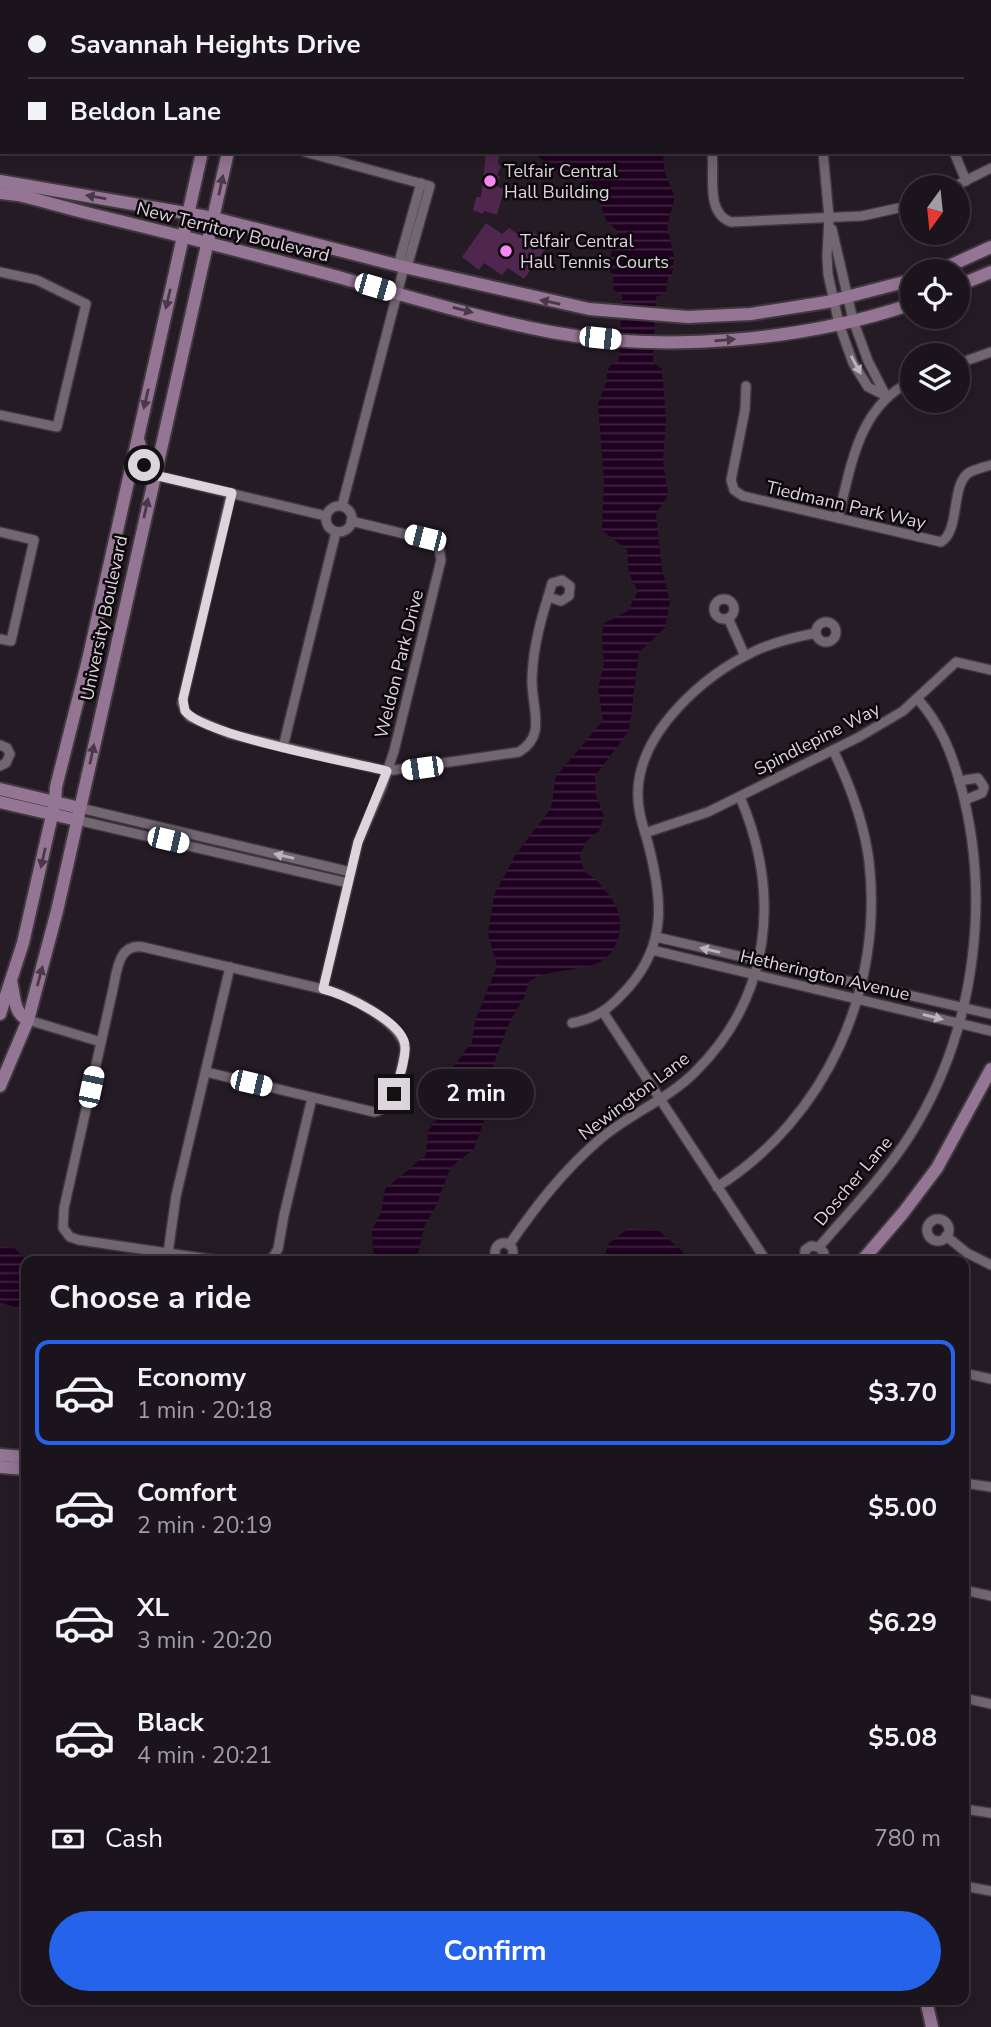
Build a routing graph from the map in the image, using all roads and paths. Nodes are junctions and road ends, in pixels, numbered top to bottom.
1 (202, 154) edge
2 (228, 154) edge
3 (312, 154) edge
4 (712, 154) edge
5 (823, 154) edge
6 (955, 154) edge
7 (991, 168) edge
8 (964, 175) edge
9 (970, 179) edge
10 (0, 181) edge
11 (0, 193) edge
12 (900, 208) edge
13 (187, 214) junction
14 (829, 217) junction
15 (214, 218) junction
16 (182, 235) junction
17 (208, 242) junction
18 (991, 247) edge
19 (964, 259) edge
20 (404, 267) junction
21 (0, 272) edge
22 (991, 272) edge
23 (970, 281) edge
24 (900, 283) edge
25 (397, 293) junction
26 (841, 299) junction
27 (900, 307) edge
28 (853, 320) junction
29 (839, 324) junction
30 (991, 352) edge
31 (970, 360) edge
32 (746, 386) dead end
33 (900, 388) edge
34 (886, 396) junction
35 (0, 415) edge
36 (138, 435) junction
37 (991, 464) edge
38 (154, 475) junction
39 (232, 493) junction
40 (342, 506) junction
41 (326, 516) junction
42 (838, 518) junction
43 (351, 522) junction
44 (0, 532) edge
45 (336, 532) junction
46 (548, 597) dead end
47 (728, 618) dead end
48 (816, 633) dead end
49 (0, 639) edge
50 (745, 656) junction
51 (991, 670) edge
52 (918, 698) junction
53 (0, 745) edge
54 (284, 747) junction
55 (833, 750) junction
56 (0, 766) edge
57 (387, 771) junction
58 (959, 781) junction
59 (0, 789) edge
60 (740, 797) junction
61 (965, 800) junction
62 (0, 802) edge
63 (54, 808) junction
64 (79, 814) junction
65 (645, 834) junction
66 (351, 872) junction
67 (348, 883) junction
68 (656, 937) junction
69 (652, 950) junction
70 (757, 961) junction
71 (230, 967) junction
72 (754, 974) junction
73 (11, 981) junction
74 (861, 985) junction
75 (323, 989) junction
76 (858, 999) junction
77 (963, 1008) junction
78 (603, 1012) junction
79 (0, 1014) edge
80 (991, 1014) edge
81 (28, 1020) junction
82 (572, 1023) dead end
83 (960, 1023) junction
84 (991, 1031) edge
85 (101, 1042) junction
86 (991, 1069) edge
87 (205, 1072) junction
88 (0, 1086) edge
89 (312, 1098) junction
90 (660, 1099) junction
91 (717, 1187) junction
92 (946, 1237) dead end
93 (509, 1245) dead end
94 (819, 1247) junction
95 (168, 1253) junction
96 (188, 1256) edge
97 (274, 1256) edge
98 (763, 1256) edge
99 (805, 1256) edge
100 (823, 1256) edge
101 (866, 1256) edge
102 (991, 1265) edge
103 (969, 1374) edge
104 (991, 1380) edge
105 (0, 1455) edge
106 (21, 1457) edge
107 (0, 1467) edge
108 (21, 1469) edge
109 (969, 1484) edge
110 (991, 1488) edge
111 (969, 1591) edge
112 (991, 1596) edge
113 (969, 1699) edge
114 (991, 1704) edge
115 (969, 1810) edge
116 (991, 1812) edge
117 (969, 1887) edge
118 (991, 1891) edge
119 (927, 2005) edge
120 (932, 2027) edge

1 - 13 main road, University Boulevard
15 -> 2 main road, University Boulevard
3 - 20 street
4 - 14 street
5 - 14 street
6 - 8 street
7 - 9 street
13 -> 10 main road, New Territory Boulevard
11 - 16 main road, New Territory Boulevard
12 - 14 street
13 - 15 main road, New Territory Boulevard
13 - 16 main road, University Boulevard
14 - 26 street
15 - 17 main road, University Boulevard
15 - 20 main road, New Territory Boulevard
16 - 17 main road, New Territory Boulevard
16 -> 36 main road, University Boulevard
17 - 25 main road, New Territory Boulevard
17 - 38 main road, University Boulevard
18 - 19 main road
20 - 25 street
26 -> 20 main road, New Territory Boulevard
21 - 35 street
22 - 23 main road
24 - 26 main road, New Territory Boulevard
25 -> 29 main road, New Territory Boulevard
25 - 40 street
26 - 28 street
26 - 29 street
27 - 28 main road, New Territory Boulevard
28 - 29 main road, New Territory Boulevard
28 - 34 street
29 -> 34 street
30 - 31 street
32 - 42 street, Tiedmann Park Way
33 - 34 street
34 - 42 street
36 - 38 main road
36 - 63 main road, University Boulevard
37 - 42 street, Tiedmann Park Way
38 - 39 street
64 -> 38 main road, University Boulevard
39 - 41 street
39 - 54 street
40 - 41 street
40 - 43 street
41 - 45 street
43 - 45 street
43 - 57 street, Weldon Park Drive
44 - 49 street
45 - 54 street
46 - 57 street
47 - 50 street
48 - 50 street
50 - 65 street
51 - 52 street, Spindlepine Way
52 - 55 street, Spindlepine Way
52 - 58 street, Doscher Lane
53 - 56 street
54 - 57 street
55 - 60 street, Spindlepine Way
55 - 74 street
57 - 66 street, Weldon Park Drive
58 - 61 street, Doscher Lane
58 - 61 street
59 - 63 main road
60 - 65 street, Spindlepine Way
60 - 70 street, Newington Lane
61 - 77 street, Doscher Lane
62 - 63 main road
63 - 64 main road
63 -> 73 main road, University Boulevard
66 -> 64 street
64 - 67 street
81 -> 64 main road, University Boulevard
65 - 68 street
66 - 67 street, Weldon Park Drive
67 - 75 street, Weldon Park Drive
68 - 69 street
70 -> 68 street, Hetherington Avenue
69 - 72 street, Hetherington Avenue
69 - 78 street
70 - 72 street, Newington Lane
70 - 74 street, Hetherington Avenue
71 - 75 street
71 - 85 street
71 - 87 street
72 - 76 street, Hetherington Avenue
72 - 90 street, Newington Lane
73 - 79 main road, University Boulevard
73 - 81 main road
74 - 76 street
74 - 77 street, Hetherington Avenue
75 - 89 street
76 -> 83 street, Hetherington Avenue
76 - 91 street
77 - 80 street, Hetherington Avenue
77 - 83 street, Doscher Lane
78 - 82 street
78 - 90 street
81 - 85 street
81 - 88 main road, University Boulevard
83 - 84 street, Hetherington Avenue
83 - 94 street, Doscher Lane
85 - 95 street
86 - 101 main road
87 - 89 street
87 - 95 street
89 - 97 street
90 - 91 street
90 - 93 street, Newington Lane
91 - 98 street
92 - 102 street
94 - 99 street, Doscher Lane
94 - 100 street, Doscher Lane
95 - 96 street
103 - 104 street
105 - 106 main road
107 - 108 main road
109 - 110 street
111 - 112 street
113 - 114 street
115 - 116 street
117 - 118 street
119 - 120 main road

